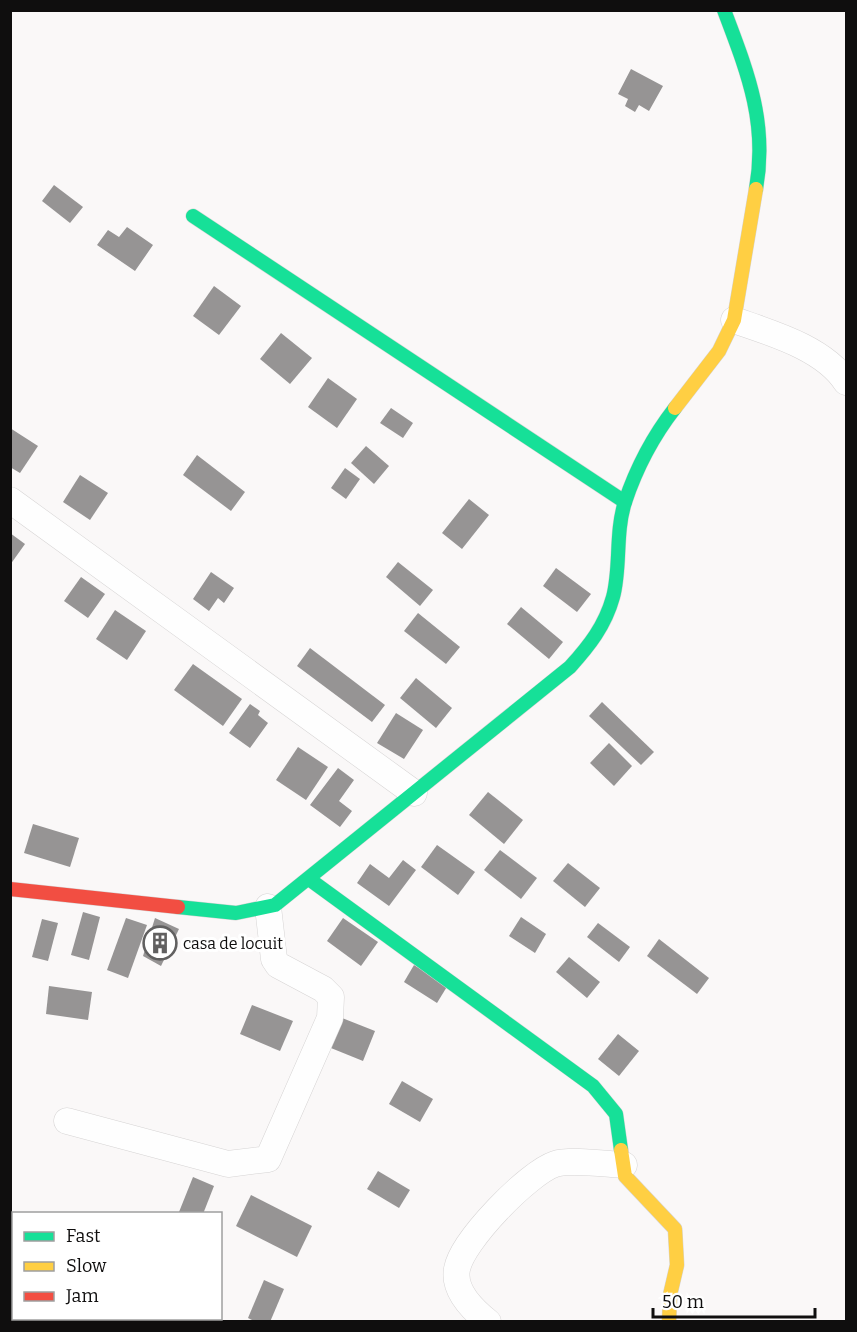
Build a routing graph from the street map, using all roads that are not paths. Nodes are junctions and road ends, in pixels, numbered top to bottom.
1 (724, 10) edge
2 (193, 216) dead end
3 (734, 320) junction
4 (846, 382) edge
5 (10, 501) edge
6 (625, 502) junction
7 (414, 793) junction
8 (309, 879) junction
9 (10, 889) edge
10 (268, 907) junction
11 (67, 1121) dead end
12 (624, 1165) junction
13 (488, 1322) edge
14 (669, 1322) edge

1 - 3 street
2 - 6 street
3 - 4 street
3 - 6 street
5 - 7 street
6 - 7 street
7 - 8 street
8 - 10 street
8 - 12 street
9 - 10 street
10 - 11 street
12 - 13 street
12 - 14 street

